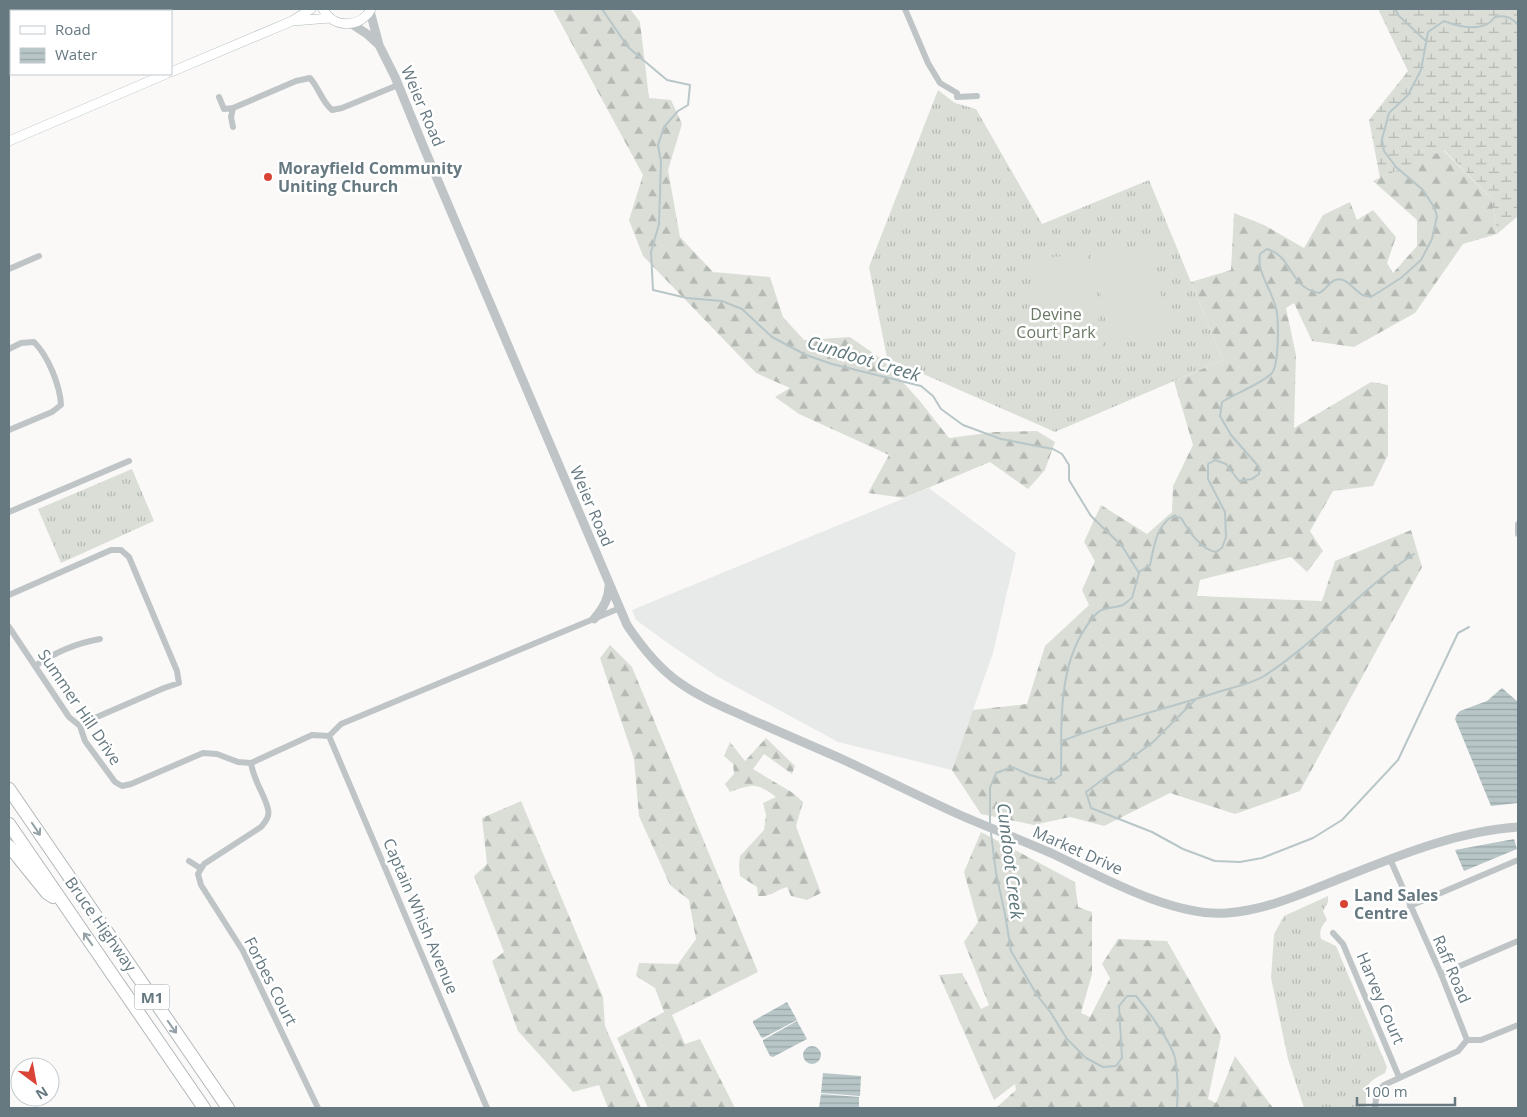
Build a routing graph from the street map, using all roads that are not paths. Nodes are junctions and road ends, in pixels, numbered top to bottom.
1 (310, 9) edge
2 (323, 9) edge
3 (905, 9) edge
4 (371, 10) edge
5 (330, 18) junction
6 (292, 21) junction
7 (352, 24) junction
8 (380, 45) junction
9 (172, 72) edge
10 (164, 75) edge
11 (398, 85) junction
12 (977, 96) dead end
13 (219, 97) dead end
14 (233, 108) junction
15 (233, 127) dead end
16 (9, 141) edge
17 (40, 256) dead end
18 (9, 269) edge
19 (9, 349) edge
20 (9, 430) edge
21 (129, 461) dead end
22 (9, 512) edge
23 (1518, 524) edge
24 (1518, 534) edge
25 (609, 583) junction
26 (9, 595) edge
27 (620, 608) junction
28 (594, 618) junction
29 (9, 627) edge
30 (100, 640) dead end
31 (35, 666) junction
32 (80, 726) junction
33 (329, 736) junction
34 (250, 763) junction
35 (9, 789) edge
36 (9, 824) edge
37 (1518, 826) edge
38 (9, 846) edge
39 (1390, 859) junction
40 (1518, 860) edge
41 (189, 861) dead end
42 (200, 868) junction
43 (62, 901) junction
44 (1410, 906) junction
45 (1333, 933) dead end
46 (1518, 941) edge
47 (1441, 974) junction
48 (1518, 1025) edge
49 (1467, 1040) junction
50 (1399, 1077) junction
51 (204, 1108) edge
52 (228, 1108) edge
53 (318, 1108) edge
54 (487, 1108) edge
55 (1375, 1108) edge

1 - 6 main road
2 - 5 main road
3 - 12 street
4 - 7 main road
4 - 8 street, Weier Road
5 - 6 main road
5 - 7 main road
6 - 9 main road
7 - 8 street, Weier Road
8 - 11 street, Weier Road
10 - 16 main road
11 - 14 street
11 - 25 street, Weier Road
13 - 14 street
14 - 15 street
17 - 18 street
19 - 20 street
21 - 22 street
23 - 24 street
25 - 27 street, Weier Road
25 - 28 street
26 - 32 street
27 - 28 street
27 - 39 street, Market Drive
28 - 33 street
29 - 31 street, Summer Hill Drive
30 - 31 street
31 - 32 street, Summer Hill Drive
32 - 34 street, Summer Hill Drive
33 - 34 street
33 - 54 street, Captain Whish Avenue
34 - 42 street
35 -> 52 highway, Bruce Highway / M1
36 - 43 highway, Bruce Highway / M1
37 - 39 street, Market Drive
38 - 43 highway
39 - 44 street, Raff Road
40 - 44 street
41 - 42 street
42 - 53 street, Forbes Court
51 -> 43 highway, Bruce Highway / M1
44 - 47 street, Raff Road
45 - 50 street, Harvey Court
46 - 47 street
47 - 49 street, Raff Road
48 - 49 street
49 - 50 street
50 - 55 street

